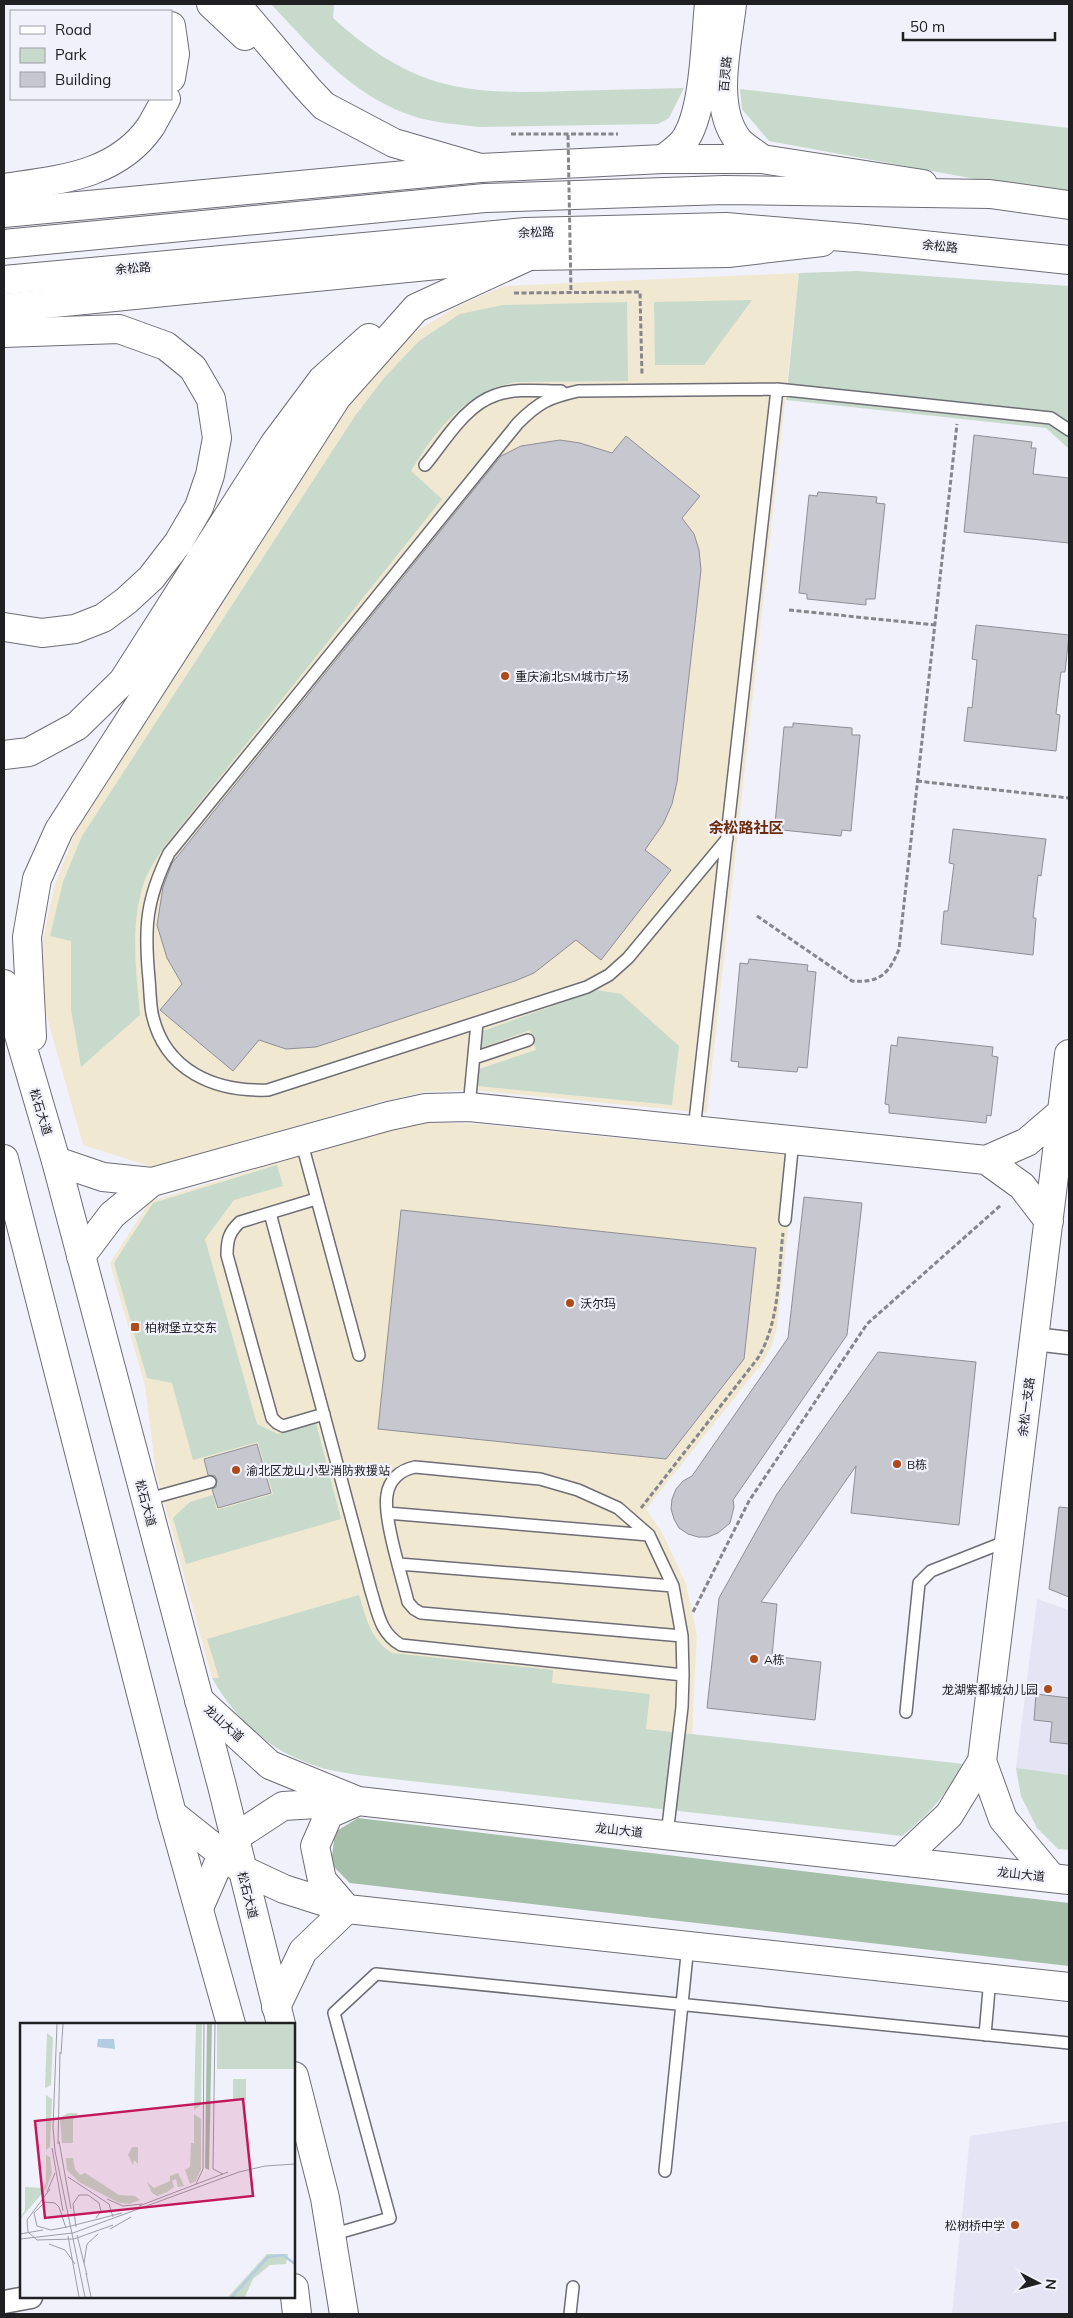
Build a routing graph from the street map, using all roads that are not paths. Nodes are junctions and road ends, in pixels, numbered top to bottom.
1 (211, 4) edge
2 (236, 4) edge
3 (709, 4) edge
4 (732, 4) edge
5 (172, 33) edge
6 (172, 72) edge
7 (308, 89) junction
8 (165, 100) edge
9 (663, 159) junction
10 (762, 159) junction
11 (480, 168) junction
12 (990, 194) junction
13 (5, 201) edge
14 (1069, 205) edge
15 (856, 238) junction
16 (7, 244) edge
17 (529, 256) junction
18 (1069, 260) edge
19 (9, 279) edge
20 (10, 307) edge
21 (416, 308) junction
22 (11, 333) edge
23 (777, 389) junction
24 (578, 391) junction
25 (1069, 430) edge
26 (426, 465) dead end
27 (4, 627) edge
28 (4, 755) edge
29 (727, 839) junction
30 (4, 984) edge
31 (477, 1023) junction
32 (528, 1040) dead end
33 (1069, 1054) edge
34 (474, 1058) junction
35 (38, 1104) junction
36 (469, 1107) junction
37 (1062, 1112) junction
38 (694, 1130) junction
39 (301, 1140) junction
40 (793, 1140) junction
41 (4, 1158) edge
42 (986, 1160) junction
43 (56, 1161) junction
44 (152, 1182) junction
45 (316, 1199) junction
46 (270, 1213) junction
47 (785, 1220) road end
48 (1049, 1221) junction
49 (81, 1256) junction
50 (1034, 1339) junction
51 (1069, 1344) edge
52 (359, 1355) dead end
53 (324, 1414) junction
54 (210, 1482) dead end
55 (145, 1500) junction
56 (387, 1514) junction
57 (649, 1535) junction
58 (1009, 1541) junction
59 (399, 1564) junction
60 (673, 1586) junction
61 (682, 1636) junction
62 (683, 1675) junction
63 (199, 1700) junction
64 (906, 1712) dead end
65 (982, 1761) junction
66 (358, 1801) junction
67 (172, 1814) junction
68 (667, 1835) junction
69 (232, 1854) junction
70 (900, 1861) junction
71 (1061, 1879) edge
72 (199, 1908) junction
73 (347, 1909) junction
74 (688, 1945) junction
75 (990, 1978) junction
76 (1069, 1987) edge
77 (683, 2005) junction
78 (278, 2016) edge
79 (232, 2023) edge
80 (985, 2035) junction
81 (1069, 2044) edge
82 (295, 2080) edge
83 (665, 2171) dead end
84 (331, 2235) junction
85 (573, 2287) dead end
86 (295, 2297) edge
87 (28, 2298) edge
88 (6, 2306) edge
89 (297, 2314) edge
90 (344, 2314) edge
91 (570, 2314) edge

1 - 7 main road
2 - 7 main road
3 - 9 main road, 百灵路
4 - 10 main road, 百灵路
5 - 6 main road
7 - 11 main road
8 - 13 main road
9 - 10 main road
9 - 11 main road
10 - 12 main road
11 - 13 main road
12 - 14 main road
12 - 16 main road
15 - 17 main road
15 - 18 main road, 余松路
15 - 19 main road, 余松路
17 - 20 main road
17 - 21 main road
21 - 28 main road
21 - 35 main road
22 - 27 main road
23 - 24 lane
23 - 25 lane
23 - 29 lane
24 - 26 lane
24 - 31 lane
29 - 31 lane
29 - 38 lane
30 - 35 main road, 松石大道
31 - 34 lane
32 - 34 lane
33 - 37 main road, 余松一支路
34 - 36 lane
35 - 43 main road, 松石大道
36 - 38 main road
36 - 39 main road
37 - 42 main road
37 - 48 main road, 余松一支路
38 - 40 main road
39 - 44 main road
39 - 45 lane
40 - 42 main road
40 - 47 lane
41 - 67 main road
42 - 48 main road
43 - 44 main road
43 - 49 main road, 松石大道
44 - 49 main road
45 - 46 lane
45 - 52 lane
46 - 53 lane
46 - 53 lane
48 - 50 main road, 余松一支路
49 - 55 main road, 松石大道
50 - 51 street
50 - 58 main road, 余松一支路
53 - 62 lane
54 - 55 lane
55 - 63 main road, 松石大道
56 - 57 lane
56 - 57 lane
56 - 59 lane
57 - 60 lane
58 - 64 lane
58 - 65 main road, 余松一支路
59 - 60 lane
59 - 61 lane
60 - 61 lane
61 - 62 lane
62 - 68 lane
63 - 66 main road, 龙山大道
63 - 69 main road, 松石大道
65 - 70 main road
65 - 71 main road
66 - 68 main road, 龙山大道
66 - 69 main road
66 - 73 main road
67 - 69 main road
67 - 72 main road
68 - 70 main road, 龙山大道
69 - 72 main road
69 - 73 main road
69 - 78 main road, 松石大道
70 - 71 main road, 龙山大道
72 - 79 main road
73 - 74 main road
73 - 78 main road
74 - 75 main road
74 - 77 lane
75 - 76 main road
75 - 80 lane
77 - 80 lane
77 - 83 lane
77 - 84 lane
80 - 81 lane
82 - 84 main road
84 - 90 main road
85 - 91 lane
86 - 89 main road
87 - 88 street

